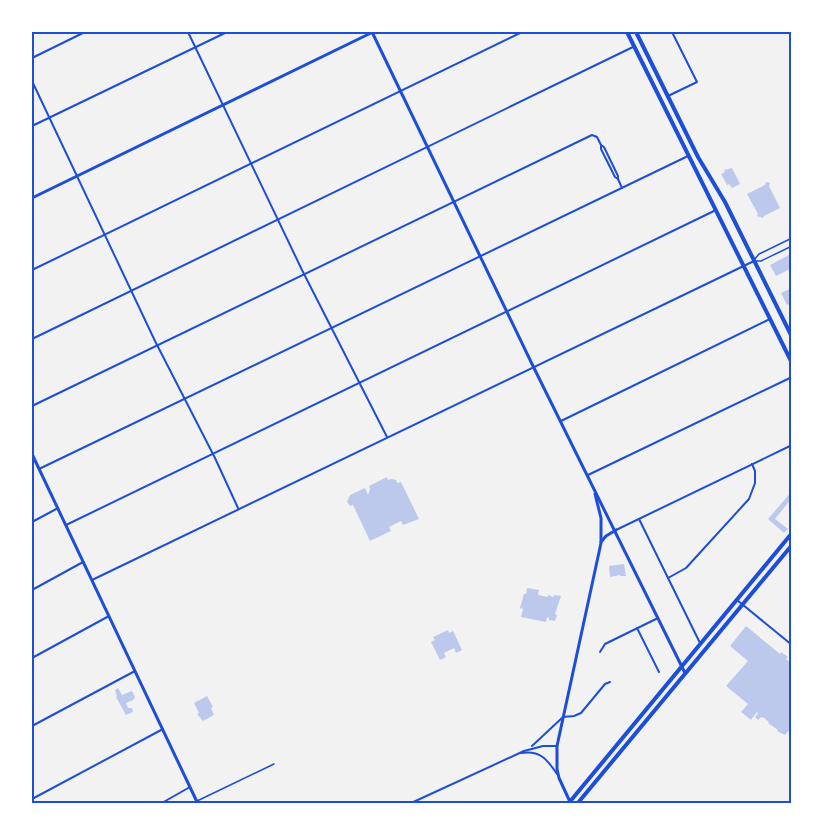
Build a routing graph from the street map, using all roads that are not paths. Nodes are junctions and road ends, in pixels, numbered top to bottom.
1 (85, 32) edge
2 (188, 32) edge
3 (227, 32) edge
4 (373, 32) edge
5 (522, 32) edge
6 (627, 32) edge
7 (636, 32) edge
8 (672, 32) edge
9 (635, 46) junction
10 (195, 47) junction
11 (32, 58) edge
12 (32, 81) edge
13 (401, 90) junction
14 (668, 96) junction
15 (223, 105) junction
16 (49, 118) junction
17 (32, 126) edge
18 (428, 146) junction
19 (688, 156) junction
20 (251, 163) junction
21 (76, 176) junction
22 (622, 188) junction
23 (32, 198) edge
24 (455, 201) junction
25 (716, 210) junction
26 (278, 219) junction
27 (105, 234) junction
28 (792, 238) edge
29 (792, 246) edge
30 (481, 257) junction
31 (754, 261) junction
32 (743, 265) junction
33 (32, 270) edge
34 (305, 274) junction
35 (131, 290) junction
36 (507, 311) junction
37 (770, 319) junction
38 (332, 328) junction
39 (792, 337) edge
40 (32, 339) edge
41 (158, 345) junction
42 (792, 363) edge
43 (533, 366) junction
44 (792, 377) edge
45 (359, 382) junction
46 (185, 399) junction
47 (32, 406) edge
48 (561, 421) junction
49 (387, 437) junction
50 (792, 445) edge
51 (212, 454) junction
52 (32, 455) edge
53 (752, 464) junction
54 (39, 470) junction
55 (588, 475) junction
56 (592, 484) junction
57 (58, 508) junction
58 (239, 509) junction
59 (639, 519) junction
60 (32, 522) edge
61 (66, 525) junction
62 (616, 530) junction
63 (792, 533) edge
64 (601, 543) junction
65 (792, 545) edge
66 (83, 562) junction
67 (668, 578) junction
68 (92, 579) junction
69 (32, 590) edge
70 (737, 600) junction
71 (742, 604) junction
72 (109, 616) junction
73 (658, 618) junction
74 (637, 628) junction
75 (792, 639) edge
76 (700, 644) junction
77 (790, 644) edge
78 (600, 652) dead end
79 (32, 658) edge
80 (682, 666) junction
81 (135, 671) junction
82 (658, 672) dead end
83 (685, 673) junction
84 (610, 682) dead end
85 (563, 717) junction
86 (32, 726) edge
87 (163, 729) junction
88 (557, 746) junction
89 (530, 748) junction
90 (518, 753) junction
91 (274, 764) dead end
92 (560, 778) junction
93 (190, 787) junction
94 (32, 799) edge
95 (197, 802) edge
96 (570, 803) edge
97 (160, 804) edge
98 (409, 804) edge
99 (577, 804) edge

1 - 11 street
2 - 10 street
3 - 10 street
4 - 13 street
4 - 15 street
5 - 13 street
6 - 9 main road
7 - 14 main road
8 - 14 street
9 - 18 street
9 - 19 main road
10 - 15 street
10 - 16 street
12 - 16 street
13 - 18 street
13 - 20 street
14 - 31 main road
15 - 20 street
15 - 21 street
16 - 17 street
16 - 21 street
18 - 24 street
18 - 26 street
19 - 22 street
19 - 25 main road
20 - 26 street
20 - 27 street
21 - 23 street
21 - 27 street
22 - 24 street
22 - 30 street
24 - 30 street
24 - 34 street
25 - 32 main road
25 - 36 street
26 - 34 street
26 - 35 street
27 - 33 street
27 - 35 street
28 - 31 lane
29 - 31 lane
30 - 36 street
30 - 38 street
31 - 32 street
31 - 39 main road
32 - 37 main road
32 - 43 street
34 - 38 street
34 - 41 street
35 - 40 street
35 - 41 street
36 - 43 street
36 - 45 street
37 - 42 main road
37 - 48 street
38 - 45 street
38 - 46 street
41 - 46 street
41 - 47 street
43 - 48 street
43 - 49 street
44 - 55 street
45 - 49 street
45 - 51 street
46 - 51 street
46 - 54 street
48 - 55 street
49 - 58 street
50 - 53 street
51 - 58 street
51 - 61 street
52 - 54 street
53 - 59 street
53 - 67 street
54 - 57 street
55 - 56 street
56 - 62 street
56 - 64 street
57 - 60 street
57 - 61 street
58 - 68 street
59 - 62 street
59 - 67 street
61 - 66 street
62 - 64 street
62 - 73 street
63 - 70 main road
64 - 85 street
65 - 71 main road
66 - 68 street
66 - 69 street
67 - 76 street
68 - 72 street
70 - 71 street
70 - 76 main road
71 - 77 street
71 - 83 main road
72 - 79 street
72 - 81 street
73 - 74 street
73 - 80 street
74 - 78 street
74 - 82 street
75 - 77 street
76 - 80 main road
80 - 83 street
80 - 96 main road
81 - 86 street
81 - 87 street
83 - 99 main road
84 - 85 street
85 - 88 street
85 - 89 street
87 - 93 street
87 - 94 street
88 - 89 street
88 - 92 street
89 - 90 street
90 - 92 street
90 - 98 street
91 - 95 lane
92 - 96 street
93 - 95 street
93 - 97 street

